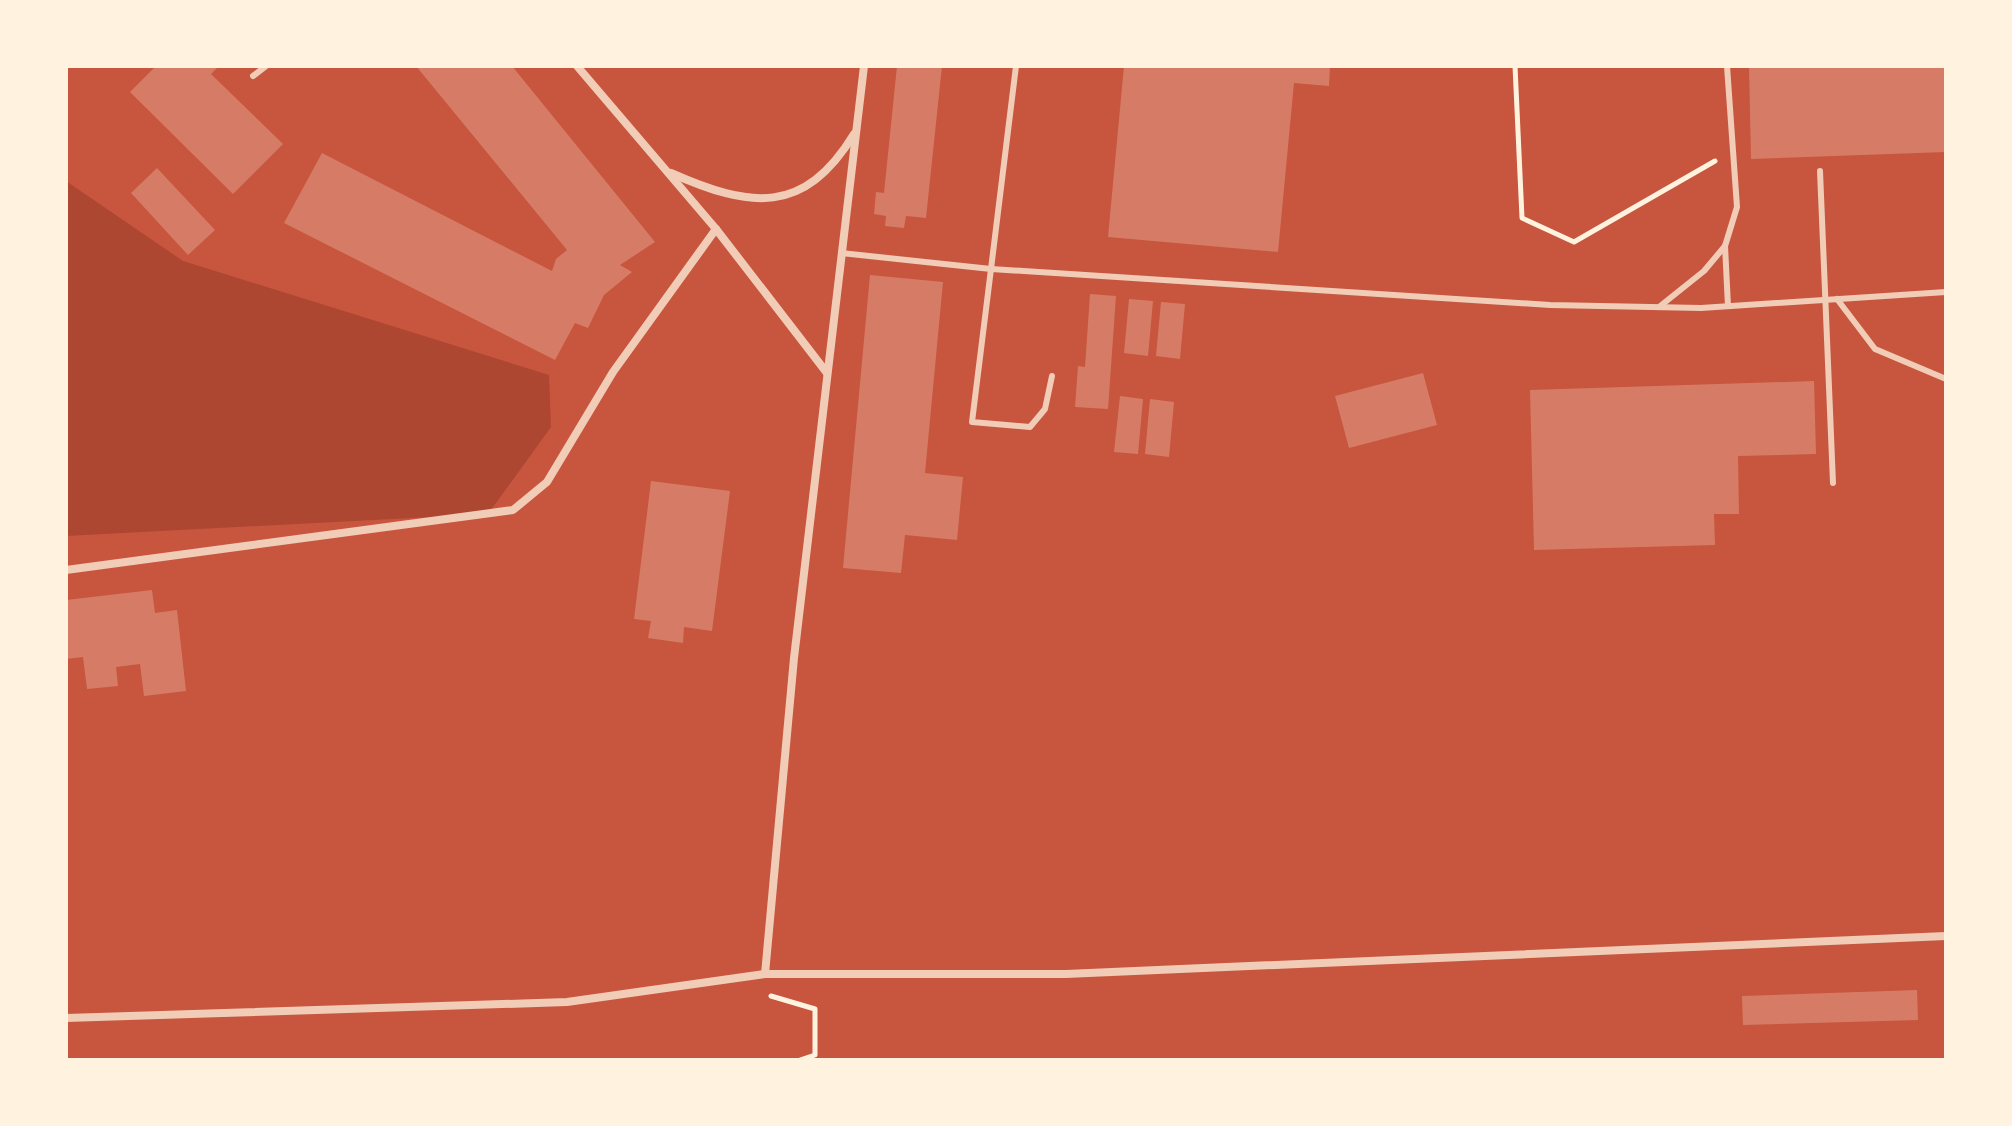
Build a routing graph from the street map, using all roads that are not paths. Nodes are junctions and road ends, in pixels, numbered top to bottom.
1 (266, 66) edge
2 (577, 66) edge
3 (864, 66) edge
4 (1016, 66) edge
5 (1727, 66) edge
6 (253, 76) dead end
7 (857, 130) junction
8 (1820, 171) dead end
9 (667, 172) junction
10 (716, 229) junction
11 (1725, 246) junction
12 (841, 253) junction
13 (991, 269) junction
14 (1946, 292) edge
15 (1837, 299) junction
16 (1825, 300) junction
17 (1728, 306) junction
18 (1659, 307) junction
19 (827, 373) junction
20 (1052, 376) dead end
21 (1946, 379) edge
22 (1833, 483) dead end
23 (66, 570) edge
24 (1946, 936) edge
25 (765, 974) junction
26 (66, 1018) edge

1 - 6 lane
2 - 9 street
3 - 7 street
4 - 13 lane
5 - 11 lane
7 - 9 street
7 - 12 street
8 - 16 lane
9 - 10 street
10 - 19 street
10 - 23 street
11 - 17 lane
11 - 18 lane
12 - 13 lane
12 - 19 street
13 - 18 lane
13 - 20 lane
14 - 15 lane
15 - 16 lane
15 - 21 lane
16 - 17 lane
16 - 22 lane
17 - 18 lane
19 - 25 street
24 - 25 street
25 - 26 street

